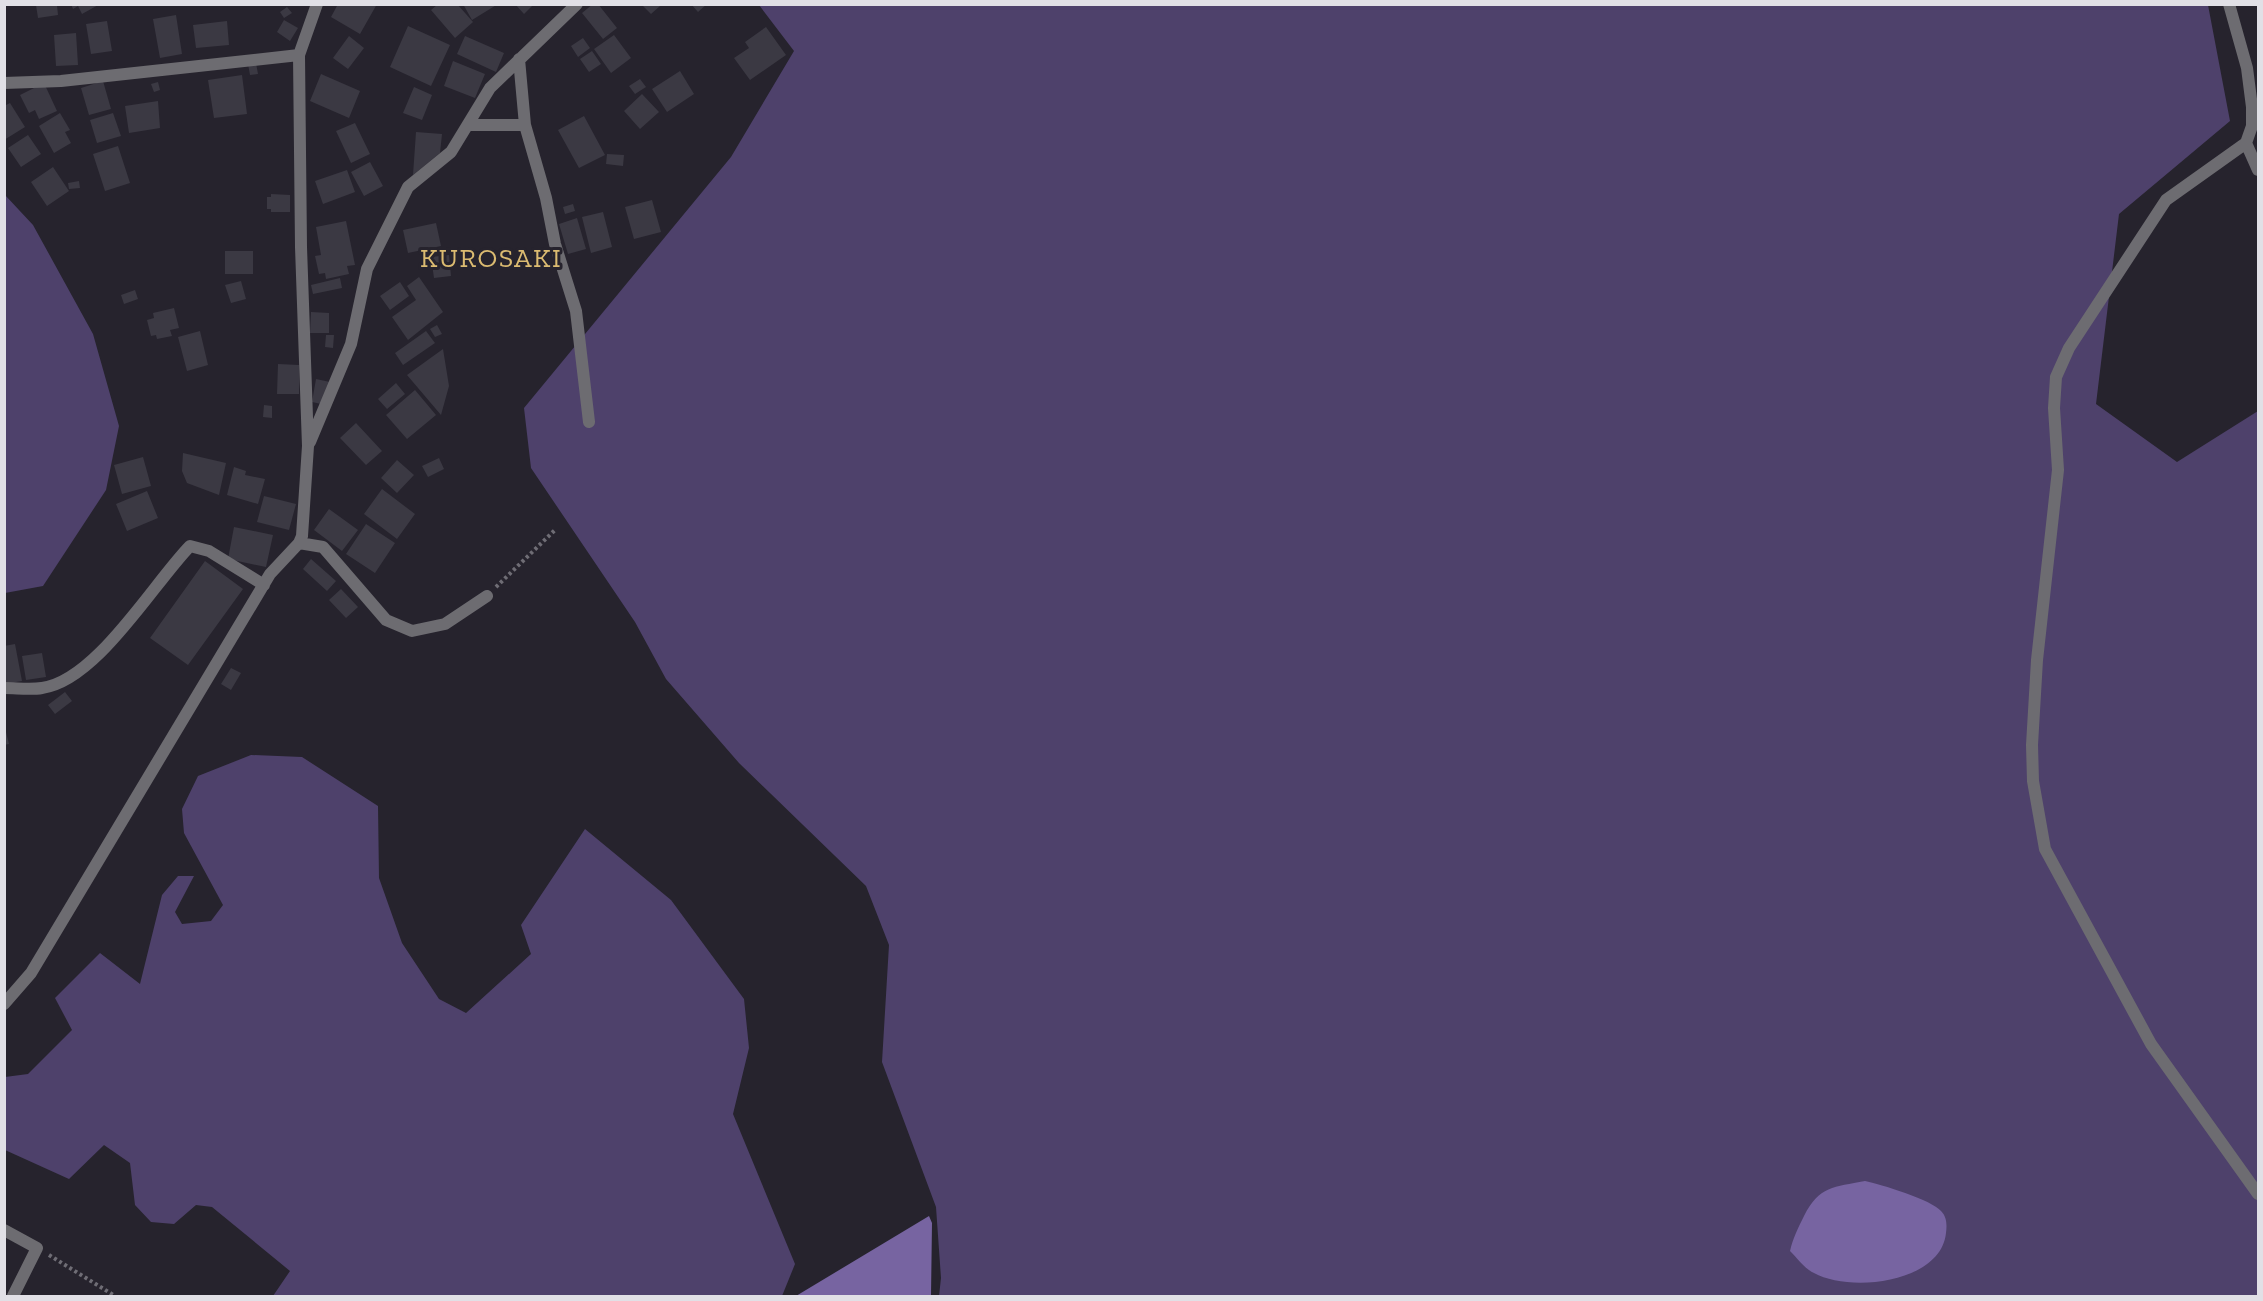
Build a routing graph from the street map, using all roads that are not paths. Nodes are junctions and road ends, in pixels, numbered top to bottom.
1 (317, 4) edge
2 (577, 4) edge
3 (2229, 4) edge
4 (299, 55) junction
5 (519, 59) junction
6 (4, 83) edge
7 (525, 124) junction
8 (468, 125) junction
9 (2246, 143) junction
10 (2259, 170) edge
11 (589, 422) dead end
12 (309, 446) junction
13 (299, 543) junction
14 (264, 585) junction
15 (487, 596) road end
16 (4, 688) edge
17 (4, 1004) edge
18 (2259, 1194) edge
19 (4, 1230) edge
20 (13, 1296) edge

1 - 4 street
2 - 5 street
3 - 9 street
4 - 6 street
4 - 12 street
5 - 7 street
5 - 8 street
7 - 8 street
7 - 11 street
8 - 12 street
9 - 10 street
9 - 18 street
12 - 13 street
13 - 14 street
13 - 15 street
14 - 16 street
14 - 17 street
19 - 20 street

